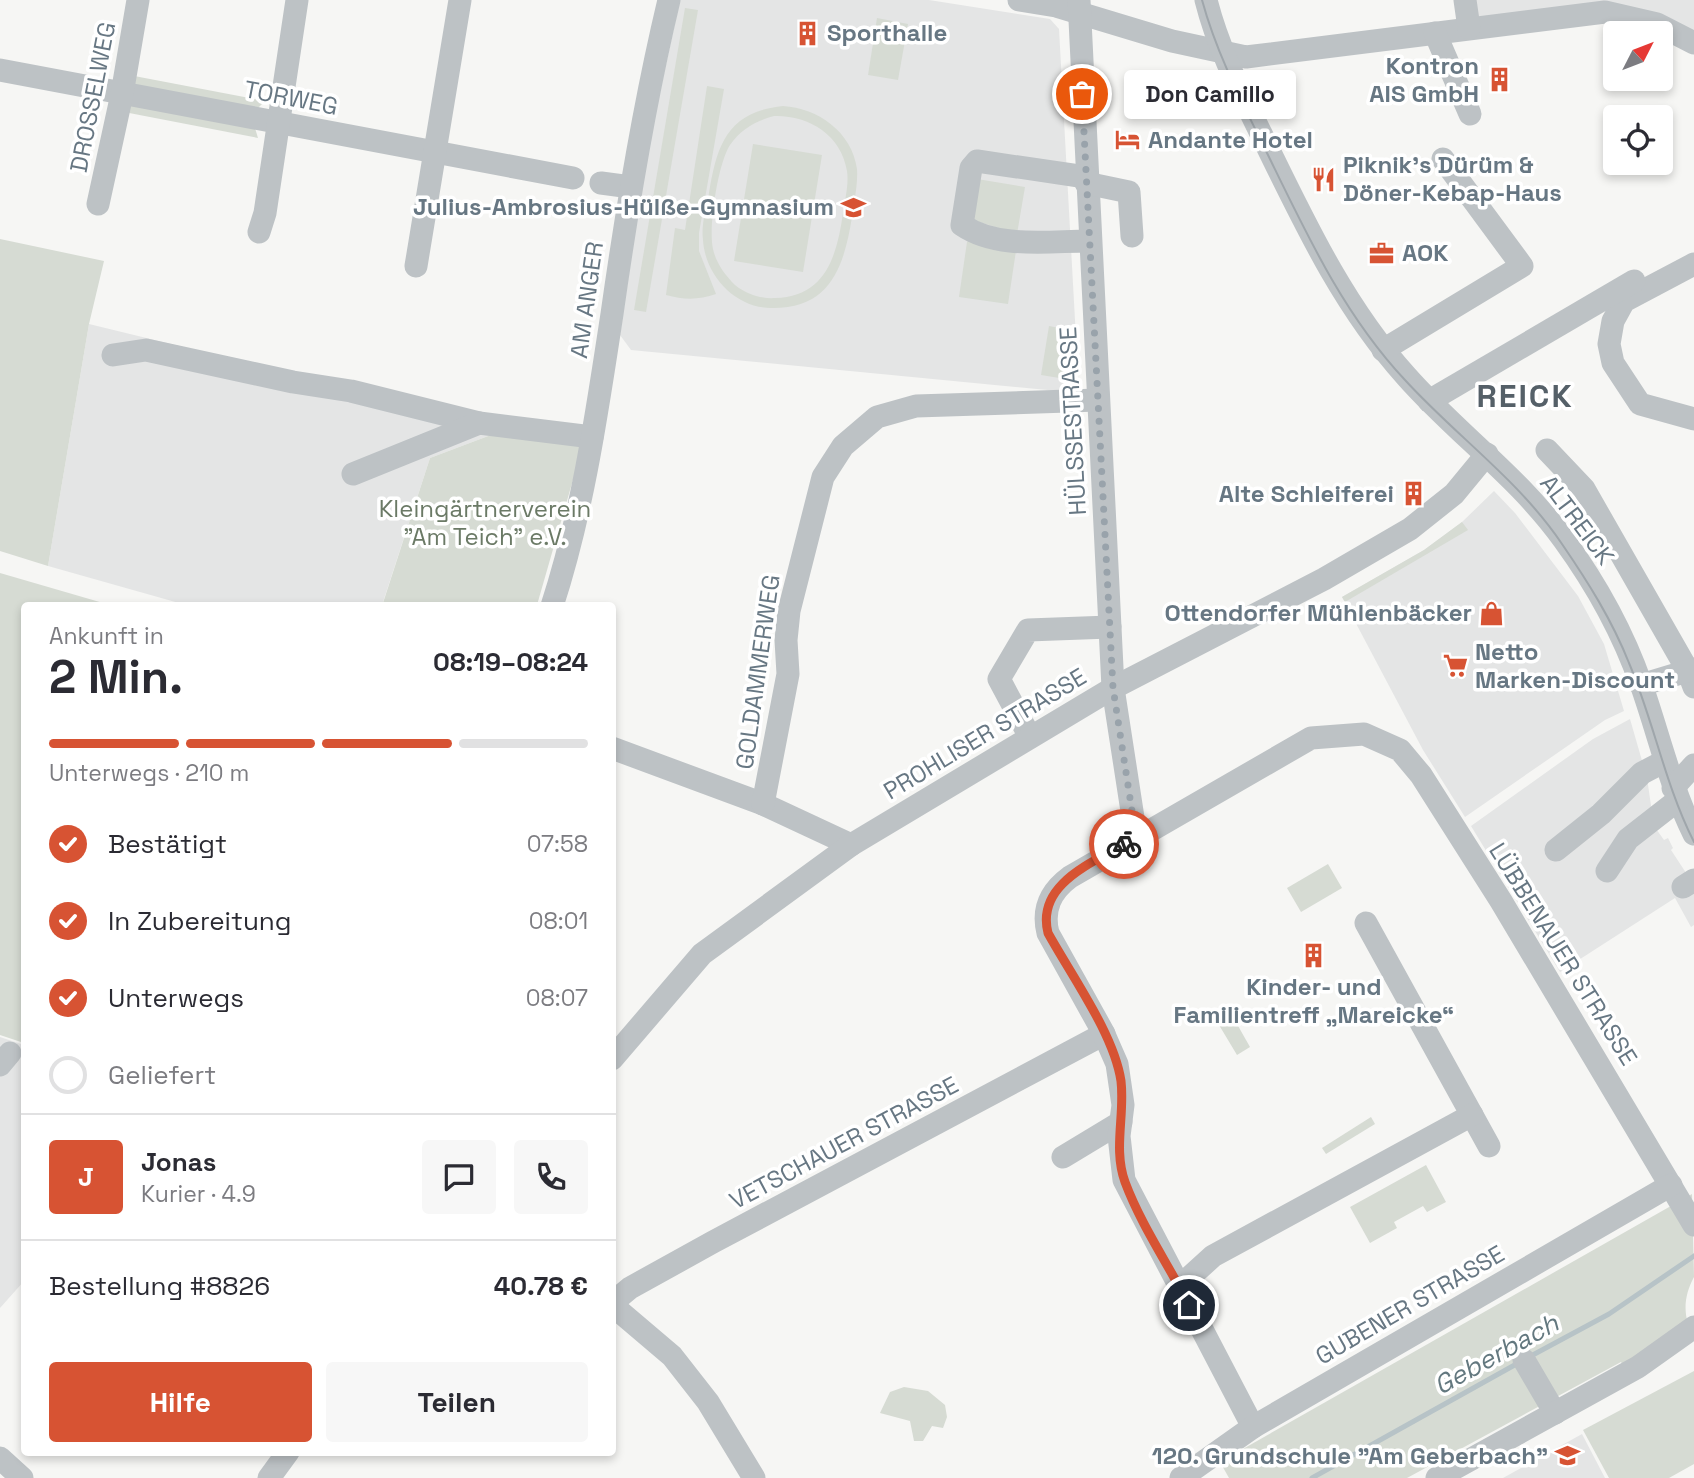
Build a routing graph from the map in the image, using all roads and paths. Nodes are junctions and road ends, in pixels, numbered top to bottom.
1 (138, 0) edge
2 (298, 0) edge
3 (460, 0) edge
4 (669, 0) edge
5 (1019, 0) edge
6 (1206, 0) edge
7 (1465, 0) edge
8 (1078, 6) edge
9 (1606, 6) edge
10 (1469, 28) junction
11 (1435, 33) junction
12 (1694, 43) edge
13 (1222, 54) junction
14 (0, 70) edge
15 (122, 94) junction
16 (1470, 114) dead end
17 (279, 121) junction
18 (436, 153) junction
19 (1443, 159) dead end
20 (573, 178) dead end
21 (1086, 180) junction
22 (601, 183) dead end
23 (631, 187) junction
24 (98, 204) dead end
25 (259, 232) dead end
26 (1132, 236) dead end
27 (1088, 241) junction
28 (1694, 264) edge
29 (416, 266) dead end
30 (1643, 276) dead end
31 (1383, 350) junction
32 (113, 355) dead end
33 (1098, 400) junction
34 (1434, 405) junction
35 (1694, 419) edge
36 (479, 424) junction
37 (592, 437) junction
38 (1547, 450) dead end
39 (1487, 454) junction
40 (353, 474) dead end
41 (553, 602) edge
42 (1110, 627) junction
43 (1692, 676) edge
44 (1641, 685) junction
45 (1113, 688) junction
46 (1030, 737) junction
47 (616, 749) edge
48 (1665, 761) junction
49 (1694, 765) edge
50 (1676, 794) junction
51 (764, 804) junction
52 (1694, 834) edge
53 (1136, 837) junction
54 (851, 845) junction
55 (1556, 850) dead end
56 (1607, 871) dead end
57 (1366, 923) dead end
58 (1104, 1034) junction
59 (616, 1054) edge
60 (1472, 1115) junction
61 (1121, 1122) junction
62 (1489, 1146) dead end
63 (1063, 1157) dead end
64 (1671, 1185) junction
65 (1694, 1225) edge
66 (1180, 1286) junction
67 (616, 1301) edge
68 (616, 1308) edge
69 (1694, 1327) edge
70 (1694, 1345) edge
71 (1524, 1360) dead end
72 (1638, 1367) junction
73 (1555, 1413) junction
74 (1253, 1427) junction
75 (286, 1456) edge
76 (0, 1458) edge
77 (22, 1478) edge
78 (269, 1478) edge
79 (754, 1478) edge
80 (1181, 1478) edge
81 (1437, 1478) edge

1 - 15 street, DROSSELWEG
2 - 17 street
3 - 18 street
4 - 23 street, AM ANGER
5 - 8 street
6 - 13 street, ALTREICK
7 - 10 street
8 - 13 street
8 - 21 street, HÜLSSESTRASSE
9 - 10 street
9 - 12 street
10 - 11 street
11 - 13 street
11 - 16 street
13 - 31 street, ALTREICK
14 - 15 street, TORWEG
15 - 17 street, TORWEG
15 - 24 street, DROSSELWEG
17 - 18 street, TORWEG
17 - 25 street
18 - 20 street, TORWEG
18 - 29 street
19 - 31 street
21 - 26 street
21 - 27 street, HÜLSSESTRASSE
21 - 27 street
22 - 23 street
23 - 37 street, AM ANGER
27 - 33 street, HÜLSSESTRASSE
28 - 35 street
30 - 34 street
31 - 34 street, ALTREICK
32 - 36 street
33 - 42 street, HÜLSSESTRASSE
33 - 51 street, GOLDAMMERWEG
34 - 39 street, ALTREICK
36 - 37 street
36 - 40 street
37 - 41 street, AM ANGER
38 - 43 street, ALTREICK
39 - 44 street, ALTREICK
39 - 45 street, PROHLISER STRASSE
42 - 45 street, HÜLSSESTRASSE
42 - 46 street
43 - 44 street, ALTREICK
44 - 48 street, ALTREICK
45 - 46 street, PROHLISER STRASSE
45 - 53 street, HÜLSSESTRASSE
46 - 54 street, PROHLISER STRASSE
47 - 51 street
48 - 50 street, ALTREICK
48 - 55 street
49 - 50 street
50 - 52 street, ALTREICK
50 - 56 street
51 - 54 street
53 - 58 street
53 - 64 street, LÜBBENAUER STRASSE
54 - 59 street, PROHLISER STRASSE
57 - 60 street
58 - 61 street
58 - 67 street, VETSCHAUER STRASSE
60 - 62 street
60 - 66 street
61 - 63 street
61 - 66 street
64 - 65 street, LÜBBENAUER STRASSE
64 - 74 street, GUBENER STRASSE
66 - 74 street
68 - 79 street
69 - 72 street
70 - 72 street
71 - 73 street
72 - 73 street
73 - 81 street
74 - 80 street, GUBENER STRASSE
75 - 78 street
76 - 77 street

